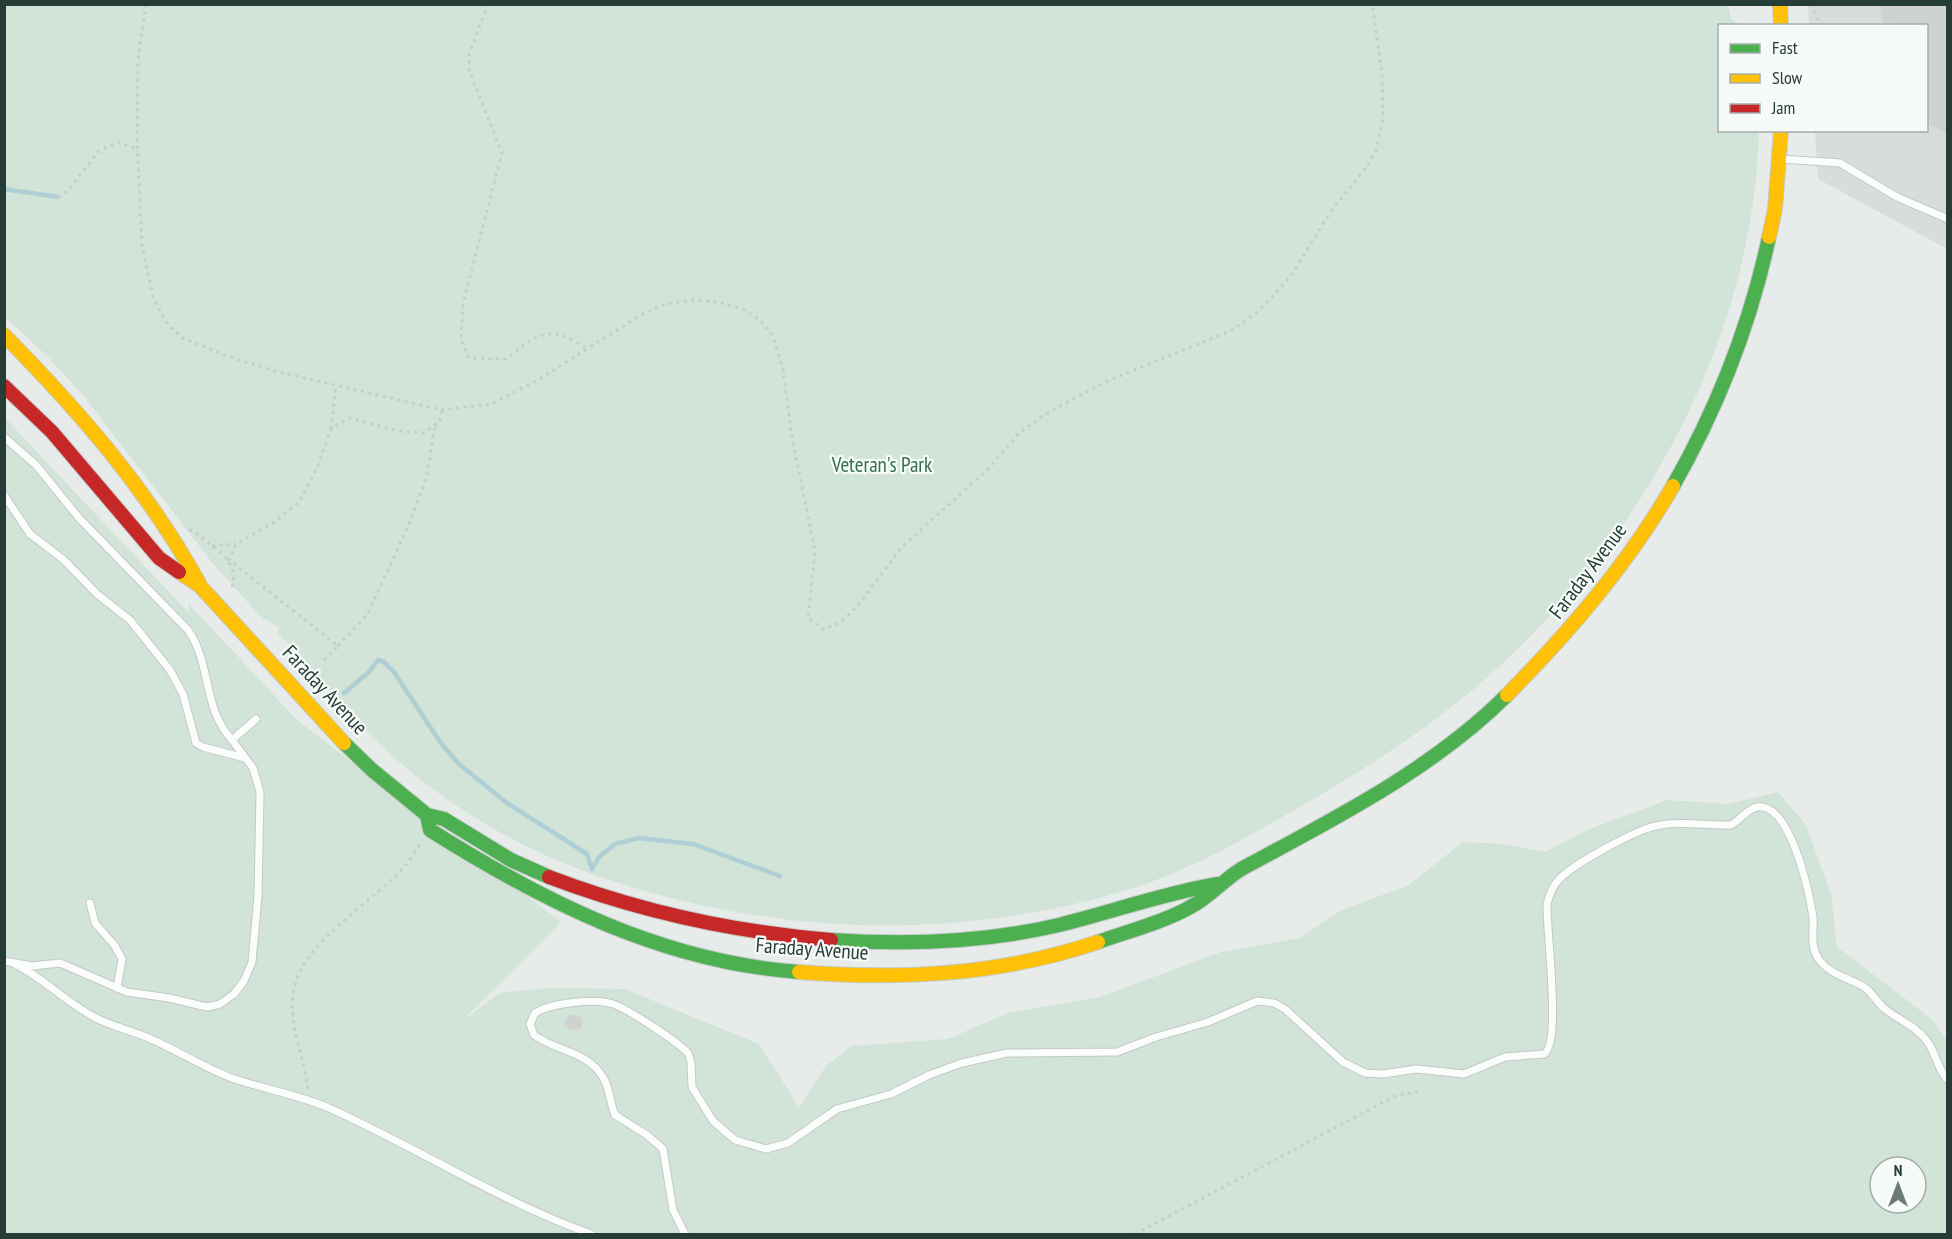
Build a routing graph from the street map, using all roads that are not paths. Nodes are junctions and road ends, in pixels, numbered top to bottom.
1 (1780, 4) edge
2 (1781, 24) edge
3 (1781, 132) edge
4 (1781, 159) junction
5 (1947, 219) edge
6 (4, 335) edge
7 (4, 386) edge
8 (4, 437) edge
9 (4, 495) edge
10 (200, 586) junction
11 (256, 719) dead end
12 (232, 740) junction
13 (245, 758) junction
14 (427, 815) junction
15 (1218, 884) junction
16 (90, 903) dead end
17 (4, 961) edge
18 (13, 963) junction
19 (117, 988) junction
20 (1947, 1080) edge
21 (591, 1234) edge
22 (685, 1234) edge

1 - 2 main road
3 - 4 main road, Faraday Avenue
4 - 5 lane
4 - 15 main road, Faraday Avenue
6 - 10 main road, Faraday Avenue
7 - 10 main road, Faraday Avenue
8 - 12 lane
9 - 13 lane
10 - 14 main road, Faraday Avenue
11 - 12 lane
12 - 13 lane
13 - 19 lane
14 - 15 main road, Faraday Avenue
14 - 15 main road, Faraday Avenue
16 - 19 lane
17 - 18 lane
18 - 19 lane
18 - 21 lane
20 - 22 lane

